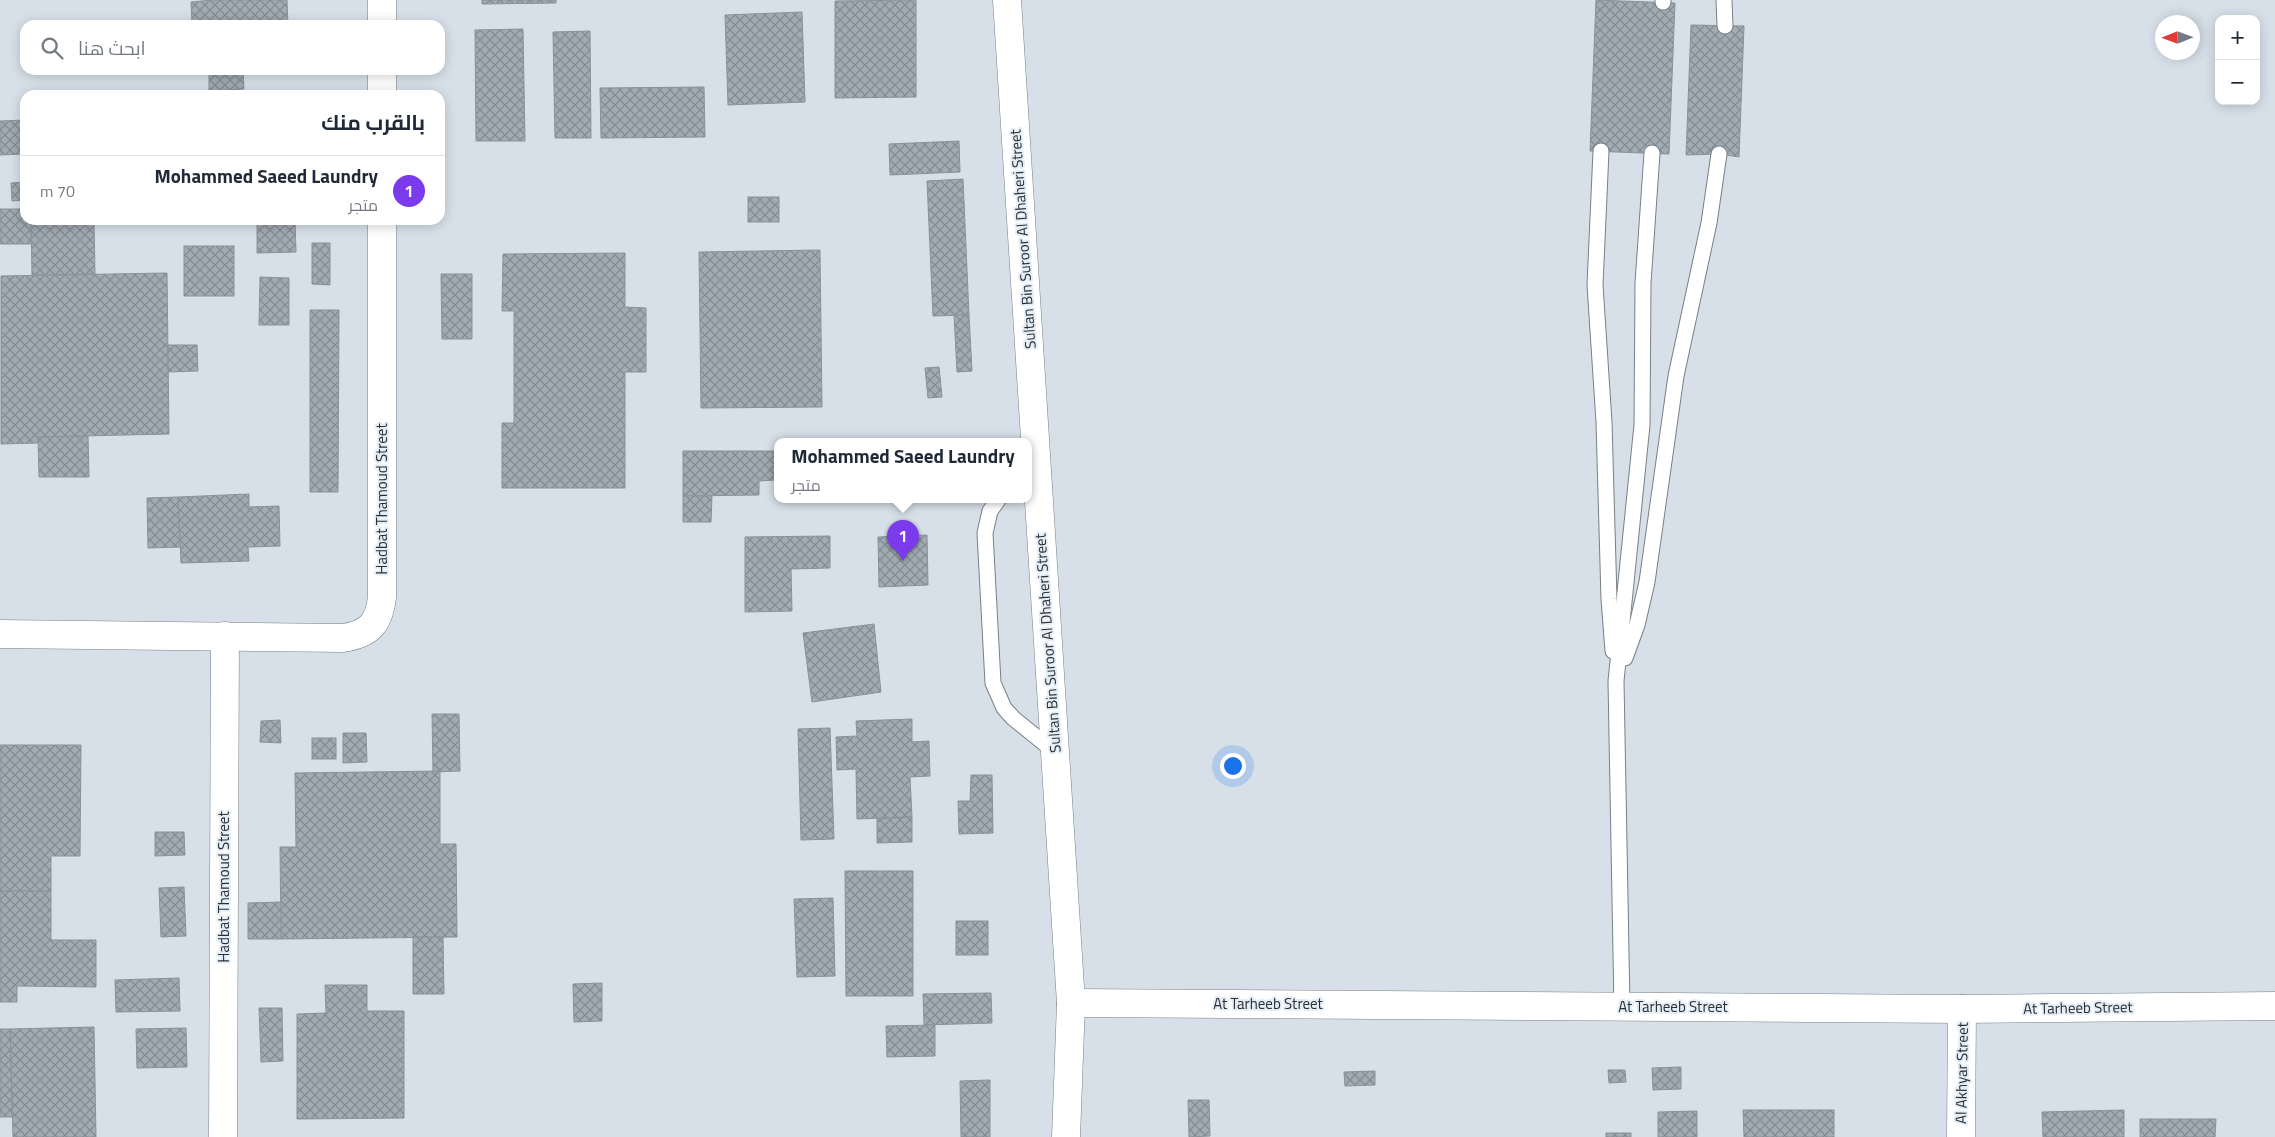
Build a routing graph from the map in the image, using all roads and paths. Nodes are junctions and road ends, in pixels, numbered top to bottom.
1 (382, 0) edge
2 (1007, 0) edge
3 (1724, 0) edge
4 (382, 20) edge
5 (1724, 26) dead end
6 (382, 75) edge
7 (382, 90) edge
8 (1601, 151) dead end
9 (1652, 154) dead end
10 (1719, 154) dead end
11 (382, 225) edge
12 (1031, 438) edge
13 (1032, 460) edge
14 (1033, 478) edge
15 (996, 503) edge
16 (0, 634) edge
17 (225, 636) junction
18 (1616, 681) junction
19 (1055, 752) junction
20 (1071, 1003) junction
21 (2275, 1006) edge
22 (1622, 1007) junction
23 (1962, 1010) junction
24 (223, 1137) edge
25 (1066, 1137) edge
26 (1961, 1137) edge

1 - 4 street
2 - 12 street, Sultan Bin Suroor Al Dhaheri Street
3 - 5 lane
6 - 7 street
8 - 18 lane
9 - 18 lane
10 - 18 lane
11 - 17 street, Hadbat Thamoud Street
13 - 14 street, Sultan Bin Suroor Al Dhaheri Street
14 - 19 street, Sultan Bin Suroor Al Dhaheri Street
15 - 19 lane
16 - 17 street, Hadbat Thamoud Street
17 - 24 street, Hadbat Thamoud Street
18 - 22 lane
19 - 20 street, Sultan Bin Suroor Al Dhaheri Street
20 - 22 street, At Tarheeb Street
20 - 25 street, Sultan Bin Suroor Al Dhaheri Street
21 - 23 street, At Tarheeb Street
22 - 23 street, At Tarheeb Street
23 - 26 street, Al Akhyar Street

